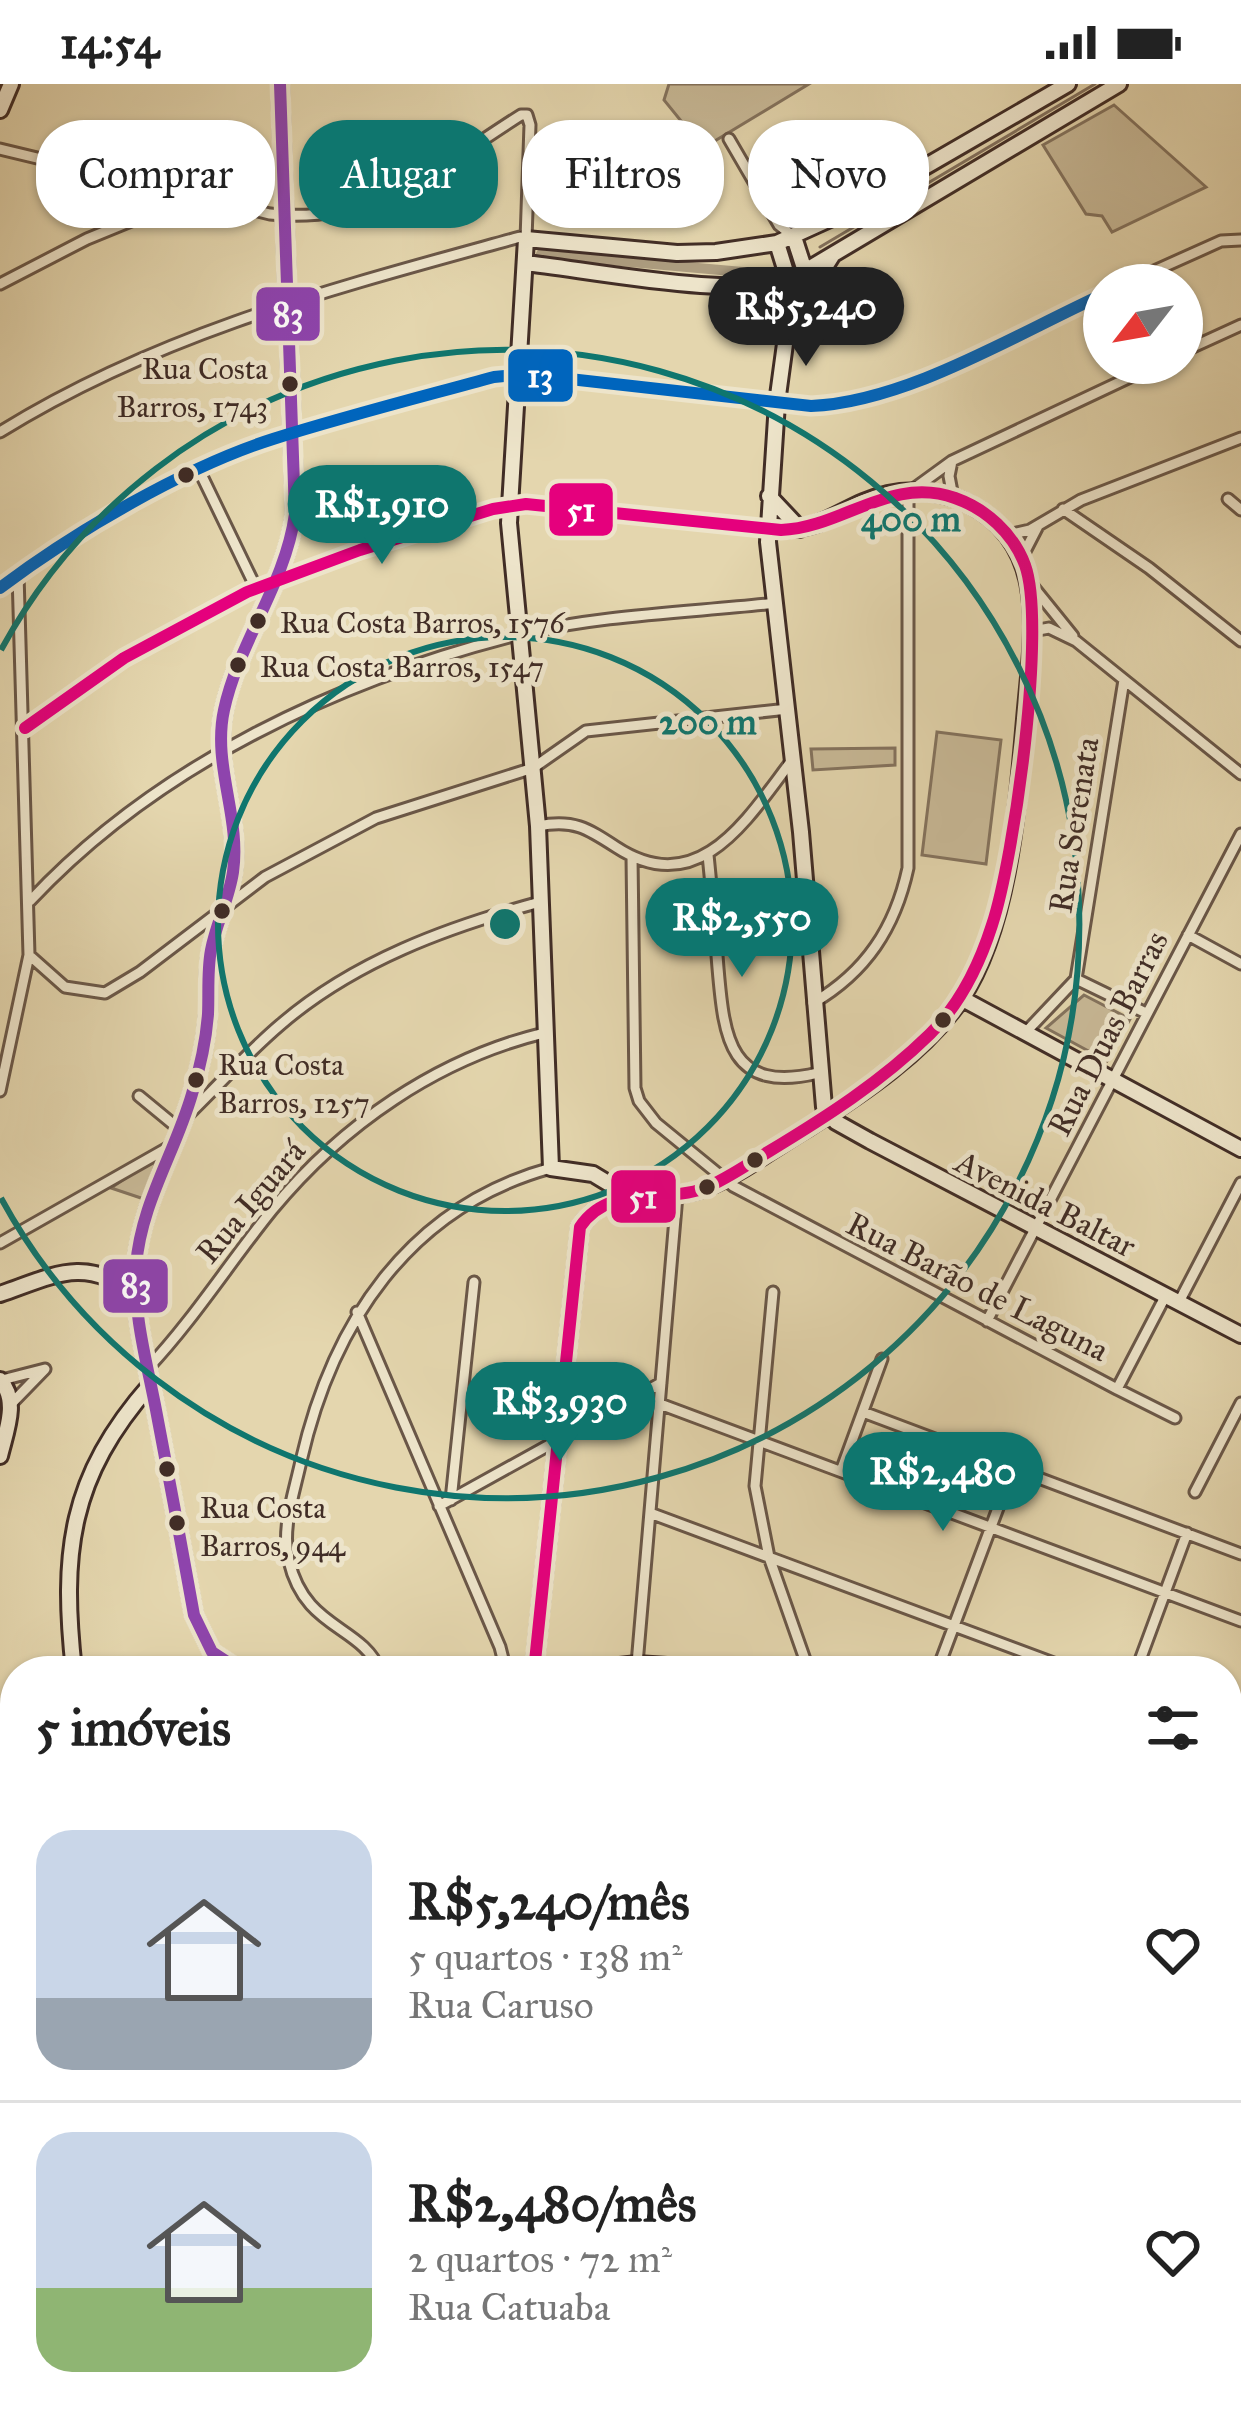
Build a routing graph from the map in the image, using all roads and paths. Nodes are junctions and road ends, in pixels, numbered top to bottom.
1 (11, 84) edge
2 (280, 84) edge
3 (1068, 84) edge
4 (1119, 84) edge
5 (0, 110) edge
6 (729, 140) dead end
7 (0, 149) edge
8 (36, 158) edge
9 (748, 172) edge
10 (275, 213) edge
11 (283, 215) junction
12 (114, 228) edge
13 (779, 228) edge
14 (782, 228) edge
15 (526, 239) junction
16 (795, 240) junction
17 (1241, 240) edge
18 (778, 246) junction
19 (833, 255) junction
20 (525, 263) junction
21 (1170, 264) edge
22 (805, 268) junction
23 (786, 277) junction
24 (0, 284) edge
25 (759, 288) junction
26 (287, 301) junction
27 (1083, 304) edge
28 (789, 319) junction
29 (1241, 325) edge
30 (1203, 342) edge
31 (517, 374) junction
32 (1115, 384) edge
33 (777, 403) junction
34 (0, 432) edge
35 (293, 434) junction
36 (1241, 438) edge
37 (952, 461) junction
38 (199, 470) junction
39 (908, 493) junction
40 (769, 496) junction
41 (953, 497) junction
42 (1228, 500) dead end
43 (509, 506) junction
44 (1064, 509) junction
45 (1241, 510) edge
46 (1038, 526) junction
47 (768, 529) junction
48 (800, 529) junction
49 (1008, 535) junction
50 (770, 557) junction
51 (1022, 557) junction
52 (18, 574) junction
53 (278, 579) junction
54 (1030, 582) junction
55 (0, 588) edge
56 (256, 588) junction
57 (776, 603) junction
58 (1033, 631) junction
59 (521, 634) junction
60 (1076, 641) junction
61 (1241, 641) edge
62 (1124, 680) junction
63 (788, 709) junction
64 (25, 728) junction
65 (219, 751) junction
66 (1220, 757) junction
67 (793, 759) junction
68 (1241, 764) edge
69 (533, 768) junction
70 (1241, 774) edge
71 (538, 826) junction
72 (1241, 834) edge
73 (708, 855) junction
74 (632, 857) junction
75 (30, 901) junction
76 (540, 902) junction
77 (223, 907) junction
78 (1188, 935) junction
79 (29, 955) junction
80 (1241, 964) edge
81 (1076, 979) junction
82 (961, 998) junction
83 (813, 1003) junction
84 (1146, 1013) junction
85 (544, 1033) junction
86 (1024, 1033) junction
87 (818, 1072) junction
88 (1112, 1080) junction
89 (0, 1091) edge
90 (139, 1096) dead end
91 (828, 1115) junction
92 (181, 1124) junction
93 (170, 1146) junction
94 (1241, 1149) edge
95 (551, 1168) junction
96 (722, 1180) junction
97 (1241, 1183) edge
98 (677, 1195) junction
99 (631, 1197) junction
100 (1037, 1229) junction
101 (0, 1243) edge
102 (474, 1282) dead end
103 (2, 1288) edge
104 (773, 1292) dead end
105 (136, 1294) junction
106 (1172, 1299) junction
107 (357, 1312) junction
108 (987, 1321) junction
109 (1241, 1334) edge
110 (882, 1359) dead end
111 (148, 1368) junction
112 (1, 1380) edge
113 (661, 1383) junction
114 (151, 1384) junction
115 (1117, 1389) junction
116 (1241, 1402) edge
117 (10, 1404) junction
118 (660, 1404) junction
119 (862, 1412) junction
120 (1175, 1418) dead end
121 (757, 1440) junction
122 (556, 1441) junction
123 (0, 1456) edge
124 (1013, 1468) junction
125 (841, 1471) junction
126 (1195, 1492) dead end
127 (451, 1500) junction
128 (439, 1506) junction
129 (650, 1513) junction
130 (991, 1528) junction
131 (1187, 1534) junction
132 (1241, 1554) edge
133 (769, 1557) junction
134 (1165, 1592) junction
135 (1241, 1621) edge
136 (953, 1626) junction
137 (73, 1656) edge
138 (218, 1656) edge
139 (373, 1656) edge
140 (501, 1656) edge
141 (535, 1656) edge
142 (638, 1656) edge
143 (804, 1656) edge
144 (942, 1656) edge
145 (1034, 1656) edge
146 (1142, 1656) edge

1 - 5 street
2 - 11 street
3 - 16 street
4 - 19 street
6 - 9 street
7 - 8 street
10 - 11 street
11 - 15 street
11 - 26 street
12 - 24 street
13 - 18 street
14 - 16 street
15 - 18 street
15 - 20 street
15 - 26 street
16 - 18 street
16 - 22 street
17 - 21 street
18 - 23 street
19 - 22 street
19 - 28 street
20 - 25 street
20 - 31 street
22 - 23 street
22 - 28 street
23 - 25 street
23 - 28 street
25 - 28 street
26 - 34 street
26 - 35 street
27 - 33 street
28 - 33 street
29 - 30 street
31 - 33 street
31 - 35 street
31 - 43 street
32 - 37 street
33 - 40 street
35 - 38 street
35 - 53 street
36 - 44 street
37 - 39 street
37 - 41 street
38 - 52 street
38 - 56 street
39 - 41 street
39 - 48 street
39 - 83 street
40 - 47 street
40 - 48 street
41 - 49 street
42 - 45 street
43 - 47 street
43 - 53 street
43 - 59 street
44 - 46 street
44 - 61 street
46 - 49 street
46 - 51 street
47 - 48 street
47 - 50 street
48 - 50 street
49 - 51 street
50 - 57 street
51 - 54 street
52 - 55 street
52 - 64 street
53 - 56 street
53 - 65 street
54 - 58 street
54 - 60 street
56 - 64 street
57 - 59 street
57 - 63 street
58 - 60 street
58 - 82 street
59 - 65 street
59 - 69 street
60 - 62 street
62 - 66 street
62 - 81 street, Rua Serenata
63 - 67 street
63 - 69 street
64 - 75 street
65 - 75 street
65 - 77 street
66 - 68 street
66 - 70 street
67 - 73 street
67 - 83 street
69 - 71 street
69 - 77 street
71 - 74 street
71 - 76 street
72 - 78 street, Rua Duas Barras
73 - 74 street
73 - 87 street
74 - 96 street, Rua Barão de Laguna
75 - 79 street
76 - 85 street
76 - 92 street
77 - 79 street
77 - 92 street
78 - 80 street
78 - 84 street, Rua Duas Barras
79 - 89 street
81 - 84 street
81 - 86 street
82 - 86 street
82 - 91 street
83 - 87 street
84 - 88 street, Rua Duas Barras
85 - 95 street
85 - 111 street, Rua Iguará
86 - 88 street
87 - 91 street
88 - 94 street
88 - 100 street, Rua Duas Barras
90 - 92 street
91 - 96 street
91 - 100 street, Avenida Baltar
92 - 93 street
93 - 101 street
93 - 105 street
95 - 99 street
95 - 107 street
96 - 98 street
96 - 108 street, Rua Barão de Laguna
97 - 106 street, Rua Barão de Laguna
98 - 99 street
98 - 113 street
99 - 122 street
100 - 106 street, Avenida Baltar
100 - 108 street, Rua Duas Barras
102 - 127 street
103 - 105 street
104 - 121 street
105 - 111 street
106 - 109 street, Avenida Baltar
106 - 115 street, Rua Barão de Laguna
107 - 128 street
107 - 139 street
108 - 115 street, Rua Barão de Laguna
110 - 119 street
111 - 114 street
112 - 117 street
112 - 117 street
113 - 118 street
113 - 122 street
114 - 137 street
114 - 138 street
115 - 120 street
116 - 126 street
117 - 123 street
118 - 121 street
118 - 129 street
119 - 124 street
119 - 125 street
121 - 125 street
121 - 133 street
122 - 127 street
122 - 141 street
124 - 130 street
124 - 131 street
125 - 130 street
127 - 128 street
128 - 140 street
129 - 133 street
129 - 142 street
130 - 134 street
130 - 136 street
131 - 132 street
131 - 134 street
133 - 136 street
133 - 143 street
134 - 135 street
134 - 146 street
136 - 144 street
136 - 145 street

